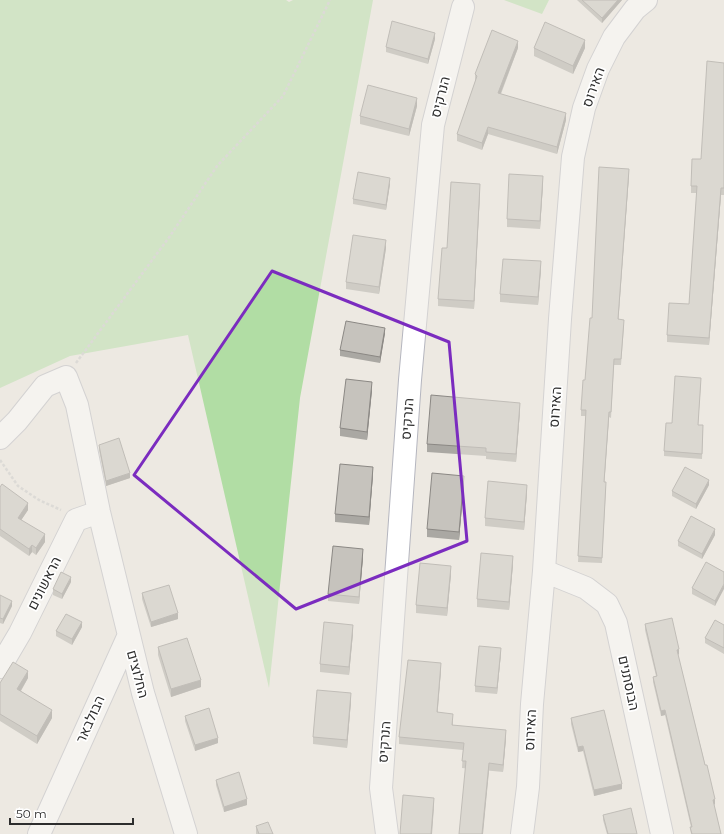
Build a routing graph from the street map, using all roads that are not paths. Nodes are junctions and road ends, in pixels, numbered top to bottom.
1 (646, 0) edge
2 (463, 7) dead end
3 (0, 438) edge
4 (99, 512) junction
5 (544, 571) junction
6 (128, 637) junction
7 (0, 667) edge
8 (39, 834) edge
9 (186, 834) edge
10 (387, 834) edge
11 (522, 834) edge
12 (662, 834) edge

1 - 5 street, האירוס
2 - 10 street, הנרקיס
3 - 4 street, החלוצים
4 - 6 street, החלוצים
4 - 7 street, הראשונים
5 - 11 street, האירוס
5 - 12 street, הבוסתנים
6 - 8 street, הבולבאר
6 - 9 street, החלוצים

